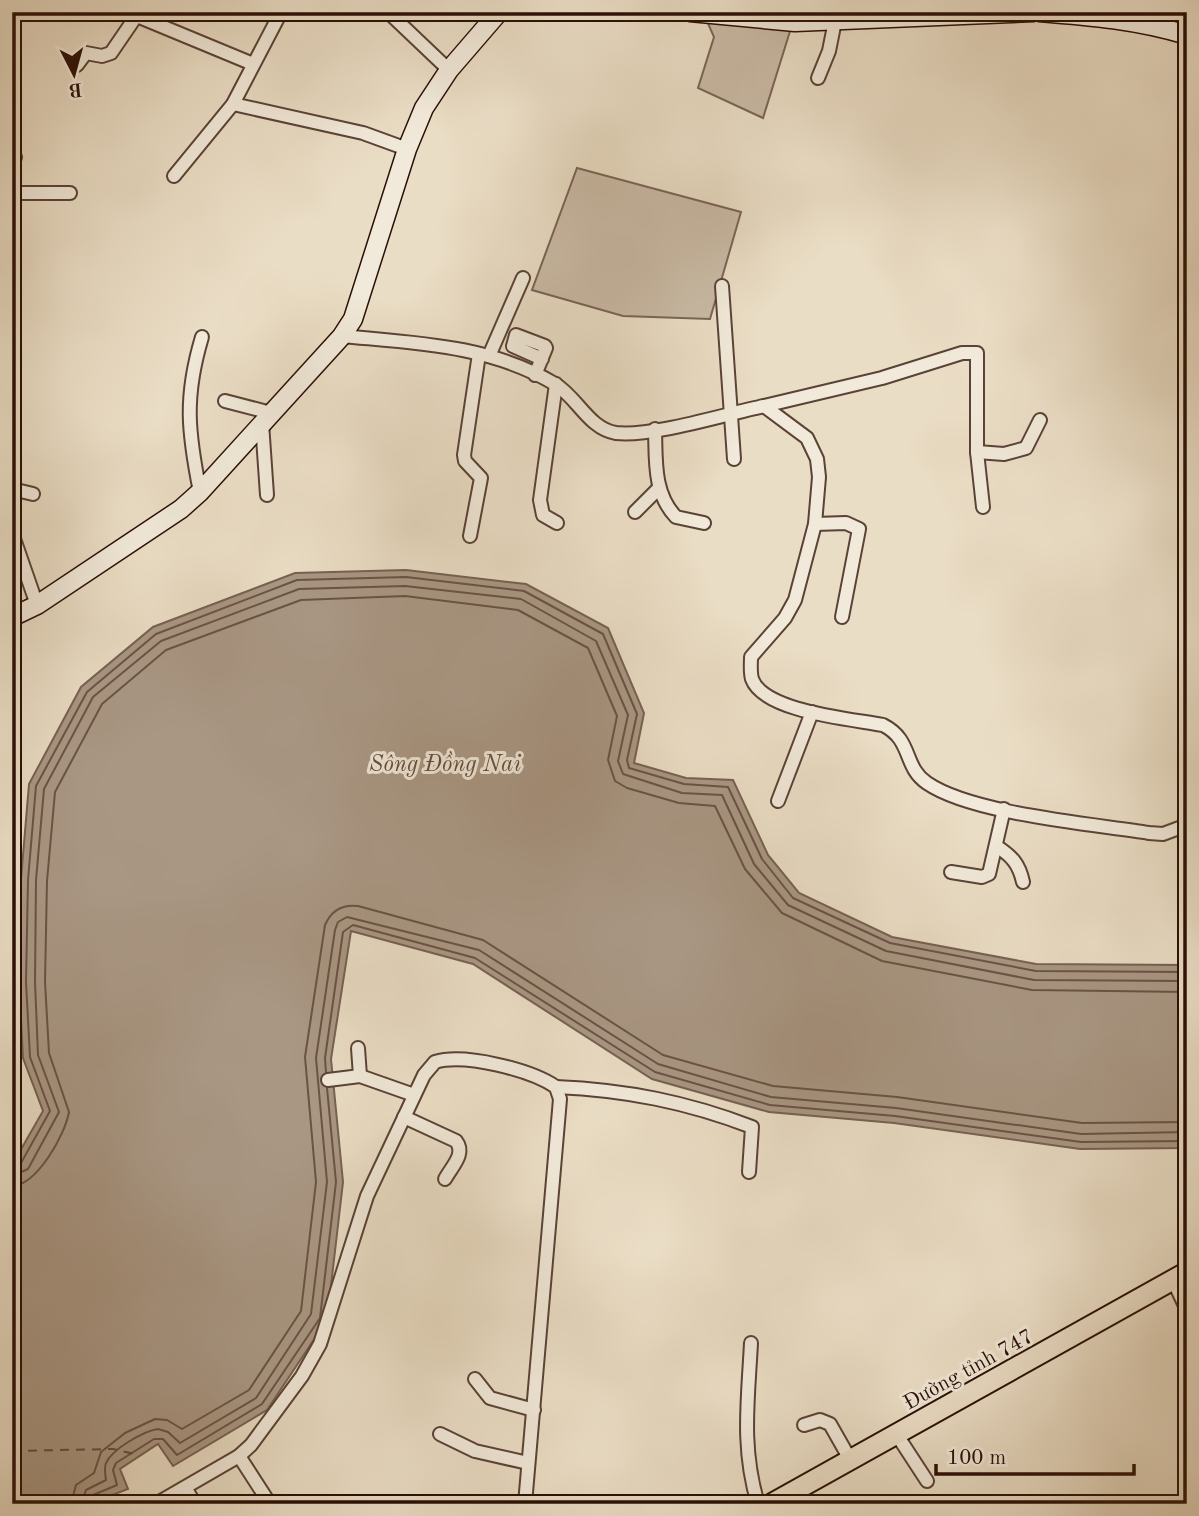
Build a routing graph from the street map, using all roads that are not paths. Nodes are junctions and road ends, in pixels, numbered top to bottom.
1 (281, 12) edge
2 (388, 12) edge
3 (499, 12) edge
4 (690, 12) edge
5 (1036, 12) edge
6 (138, 14) edge
7 (952, 14) edge
8 (878, 16) edge
9 (835, 21) junction
10 (1187, 35) edge
11 (253, 64) junction
12 (78, 65) dead end
13 (449, 70) junction
14 (818, 78) dead end
15 (233, 104) junction
16 (407, 149) junction
17 (174, 176) dead end
18 (12, 193) edge
19 (70, 193) dead end
20 (523, 278) dead end
21 (722, 286) dead end
22 (342, 336) junction
23 (201, 337) dead end
24 (484, 355) junction
25 (542, 359) dead end
26 (535, 375) junction
27 (556, 384) junction
28 (225, 401) dead end
29 (764, 405) junction
30 (732, 412) junction
31 (266, 418) junction
32 (1040, 419) dead end
33 (655, 429) junction
34 (976, 452) junction
35 (734, 459) dead end
36 (659, 488) junction
37 (12, 489) edge
38 (200, 492) junction
39 (33, 494) dead end
40 (267, 495) dead end
41 (983, 507) dead end
42 (635, 512) dead end
43 (557, 523) dead end
44 (704, 523) dead end
45 (815, 524) junction
46 (12, 533) edge
47 (470, 536) dead end
48 (37, 605) junction
49 (12, 617) edge
50 (842, 617) dead end
51 (812, 712) junction
52 (778, 801) dead end
53 (1004, 809) junction
54 (1187, 825) edge
55 (996, 846) junction
56 (951, 872) dead end
57 (1023, 882) dead end
58 (358, 1048) dead end
59 (360, 1076) junction
60 (328, 1080) dead end
61 (556, 1087) junction
62 (414, 1095) junction
63 (404, 1117) junction
64 (749, 1172) dead end
65 (445, 1178) dead end
66 (1180, 1276) edge
67 (1187, 1310) edge
68 (751, 1343) dead end
69 (475, 1379) dead end
70 (534, 1410) junction
71 (804, 1425) dead end
72 (440, 1434) dead end
73 (897, 1436) junction
74 (239, 1456) junction
75 (852, 1461) junction
76 (528, 1462) junction
77 (927, 1481) dead end
78 (186, 1489) junction
79 (792, 1499) edge
80 (157, 1503) edge
81 (195, 1504) edge
82 (270, 1504) edge
83 (525, 1504) edge
84 (758, 1504) edge
85 (771, 1504) edge

1 - 11 street
2 - 13 street
3 - 13 street
4 - 9 street
5 - 7 street
5 - 10 street
6 - 11 street
6 - 12 street
7 - 8 street
8 - 9 street
9 - 14 street
11 - 15 street
13 - 16 street
15 - 16 street
15 - 17 street
16 - 22 street
18 - 19 street
20 - 24 street
21 - 30 street
22 - 24 street
22 - 31 street
23 - 38 street
24 - 26 street
24 - 47 street
25 - 26 street
26 - 27 street
27 - 33 street
27 - 43 street
28 - 31 street
29 - 30 street
29 - 34 street
29 - 45 street
30 - 33 street
30 - 35 street
31 - 38 street
31 - 40 street
32 - 34 street
33 - 36 street
34 - 41 street
36 - 42 street
36 - 44 street
37 - 39 street
38 - 48 street
45 - 50 street
45 - 51 street
46 - 48 street
48 - 49 street
51 - 52 street
51 - 53 street
53 - 54 street
53 - 55 street
55 - 56 street
55 - 57 street
58 - 59 street
59 - 60 street
59 - 62 street
61 - 62 street
61 - 64 street
61 - 70 street
62 - 63 street
63 - 65 street
63 - 74 street
66 - 67 street
66 - 73 main road, Đường tỉnh 747
68 - 84 street
69 - 70 street
70 - 76 street
71 - 75 street
72 - 76 street
73 - 75 main road, Đường tỉnh 747
73 - 77 street
74 - 78 street
74 - 82 street
75 - 79 main road, Đường tỉnh 747
76 - 83 street
78 - 80 street
78 - 81 street
79 - 85 main road, Đường tỉnh 747

